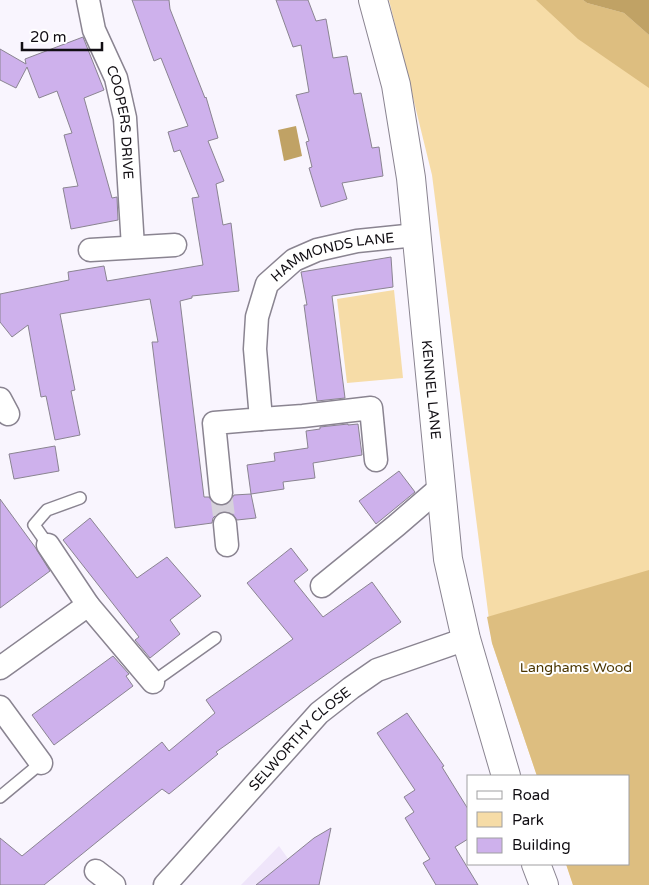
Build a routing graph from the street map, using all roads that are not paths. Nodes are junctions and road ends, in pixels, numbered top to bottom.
1 (88, 0) edge
2 (373, 0) edge
3 (416, 235) junction
4 (175, 245) dead end
5 (133, 247) junction
6 (90, 250) dead end
7 (261, 419) junction
8 (376, 460) dead end
9 (441, 487) junction
10 (221, 493) tunnel mouth
11 (80, 498) dead end
12 (48, 546) joint
13 (322, 586) dead end
14 (88, 605) junction
15 (215, 638) dead end
16 (466, 639) junction
17 (0, 668) edge
18 (153, 682) joint
19 (0, 707) edge
20 (41, 763) joint
21 (506, 775) edge
22 (0, 797) edge
23 (536, 865) edge
24 (96, 871) dead end
25 (114, 885) edge
26 (166, 885) edge
27 (544, 885) edge

1 - 5 street, COOPERS DRIVE
2 - 3 street, KENNEL LANE
3 - 7 street, HAMMONDS LANE
3 - 9 street, KENNEL LANE
4 - 5 street
5 - 6 street
7 - 8 street
7 - 10 street
9 - 13 street
9 - 16 street, KENNEL LANE
11 - 12 lane
12 - 14 street
14 - 17 street
14 - 18 street
15 - 18 lane
16 - 21 street, KENNEL LANE
16 - 26 street, SELWORTHY CLOSE
19 - 20 street
20 - 22 lane
23 - 27 street
24 - 25 street

